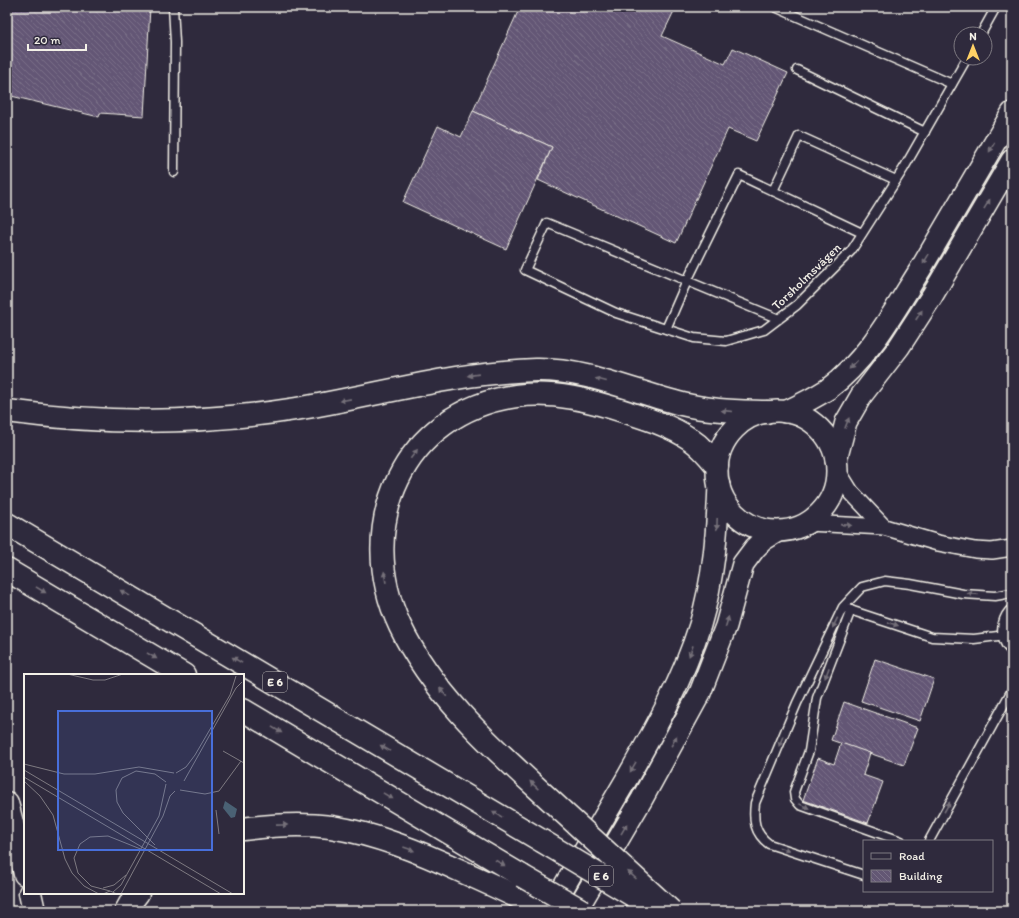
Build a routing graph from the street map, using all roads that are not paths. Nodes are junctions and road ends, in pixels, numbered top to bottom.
1 (173, 7) edge
2 (775, 7) edge
3 (996, 7) edge
4 (985, 26) edge
5 (962, 66) edge
6 (797, 70) dead end
7 (952, 84) junction
8 (1012, 113) edge
9 (925, 132) junction
10 (1012, 160) edge
11 (174, 172) dead end
12 (896, 180) junction
13 (773, 191) junction
14 (862, 233) junction
15 (687, 281) junction
16 (779, 319) junction
17 (666, 329) junction
18 (7, 411) edge
19 (776, 412) junction
20 (837, 466) junction
21 (718, 476) junction
22 (808, 523) junction
23 (7, 524) edge
24 (884, 527) junction
25 (776, 532) junction
26 (1012, 548) edge
27 (7, 570) edge
28 (1012, 593) edge
29 (847, 608) junction
30 (1012, 613) edge
31 (1009, 641) edge
32 (182, 674) edge
33 (1012, 690) edge
34 (244, 711) edge
35 (7, 803) edge
36 (244, 829) edge
37 (898, 840) edge
38 (930, 840) edge
39 (24, 870) edge
40 (863, 875) edge
41 (518, 885) junction
42 (30, 894) edge
43 (137, 894) edge
44 (34, 911) edge
45 (126, 911) edge
46 (547, 911) edge
47 (550, 911) edge
48 (576, 911) edge
49 (583, 911) edge
50 (659, 911) edge
51 (672, 911) edge

1 - 11 lane
2 - 7 lane
3 - 4 lane
5 - 7 lane, Torsholmsvägen
6 - 9 lane
7 - 9 lane, Torsholmsvägen
8 -> 19 main road
9 - 12 lane, Torsholmsvägen
20 -> 10 main road
12 - 13 lane
12 - 14 lane, Torsholmsvägen
13 - 14 lane
13 - 15 lane
14 - 16 lane, Torsholmsvägen
15 - 16 lane
15 - 17 lane
15 - 17 lane, Torsholmsvägen
16 - 17 lane, Torsholmsvägen
19 -> 18 highway
19 - 20 main road
19 - 21 main road
20 - 22 main road
20 - 24 street
21 - 25 main road
21 -> 47 main road
51 -> 21 highway, bridge
22 -> 24 street
22 - 25 main road
50 -> 23 highway, E 6, bridge
24 - 26 street
48 -> 25 main road
27 -> 32 highway
28 -> 29 lane
29 -> 31 lane
29 -> 37 lane
29 -> 40 lane
30 - 31 street
38 -> 33 lane
34 -> 41 highway
35 - 39 highway
36 -> 41 highway
41 - 46 highway
41 - 49 highway, bridge
42 - 44 highway
43 - 45 highway

